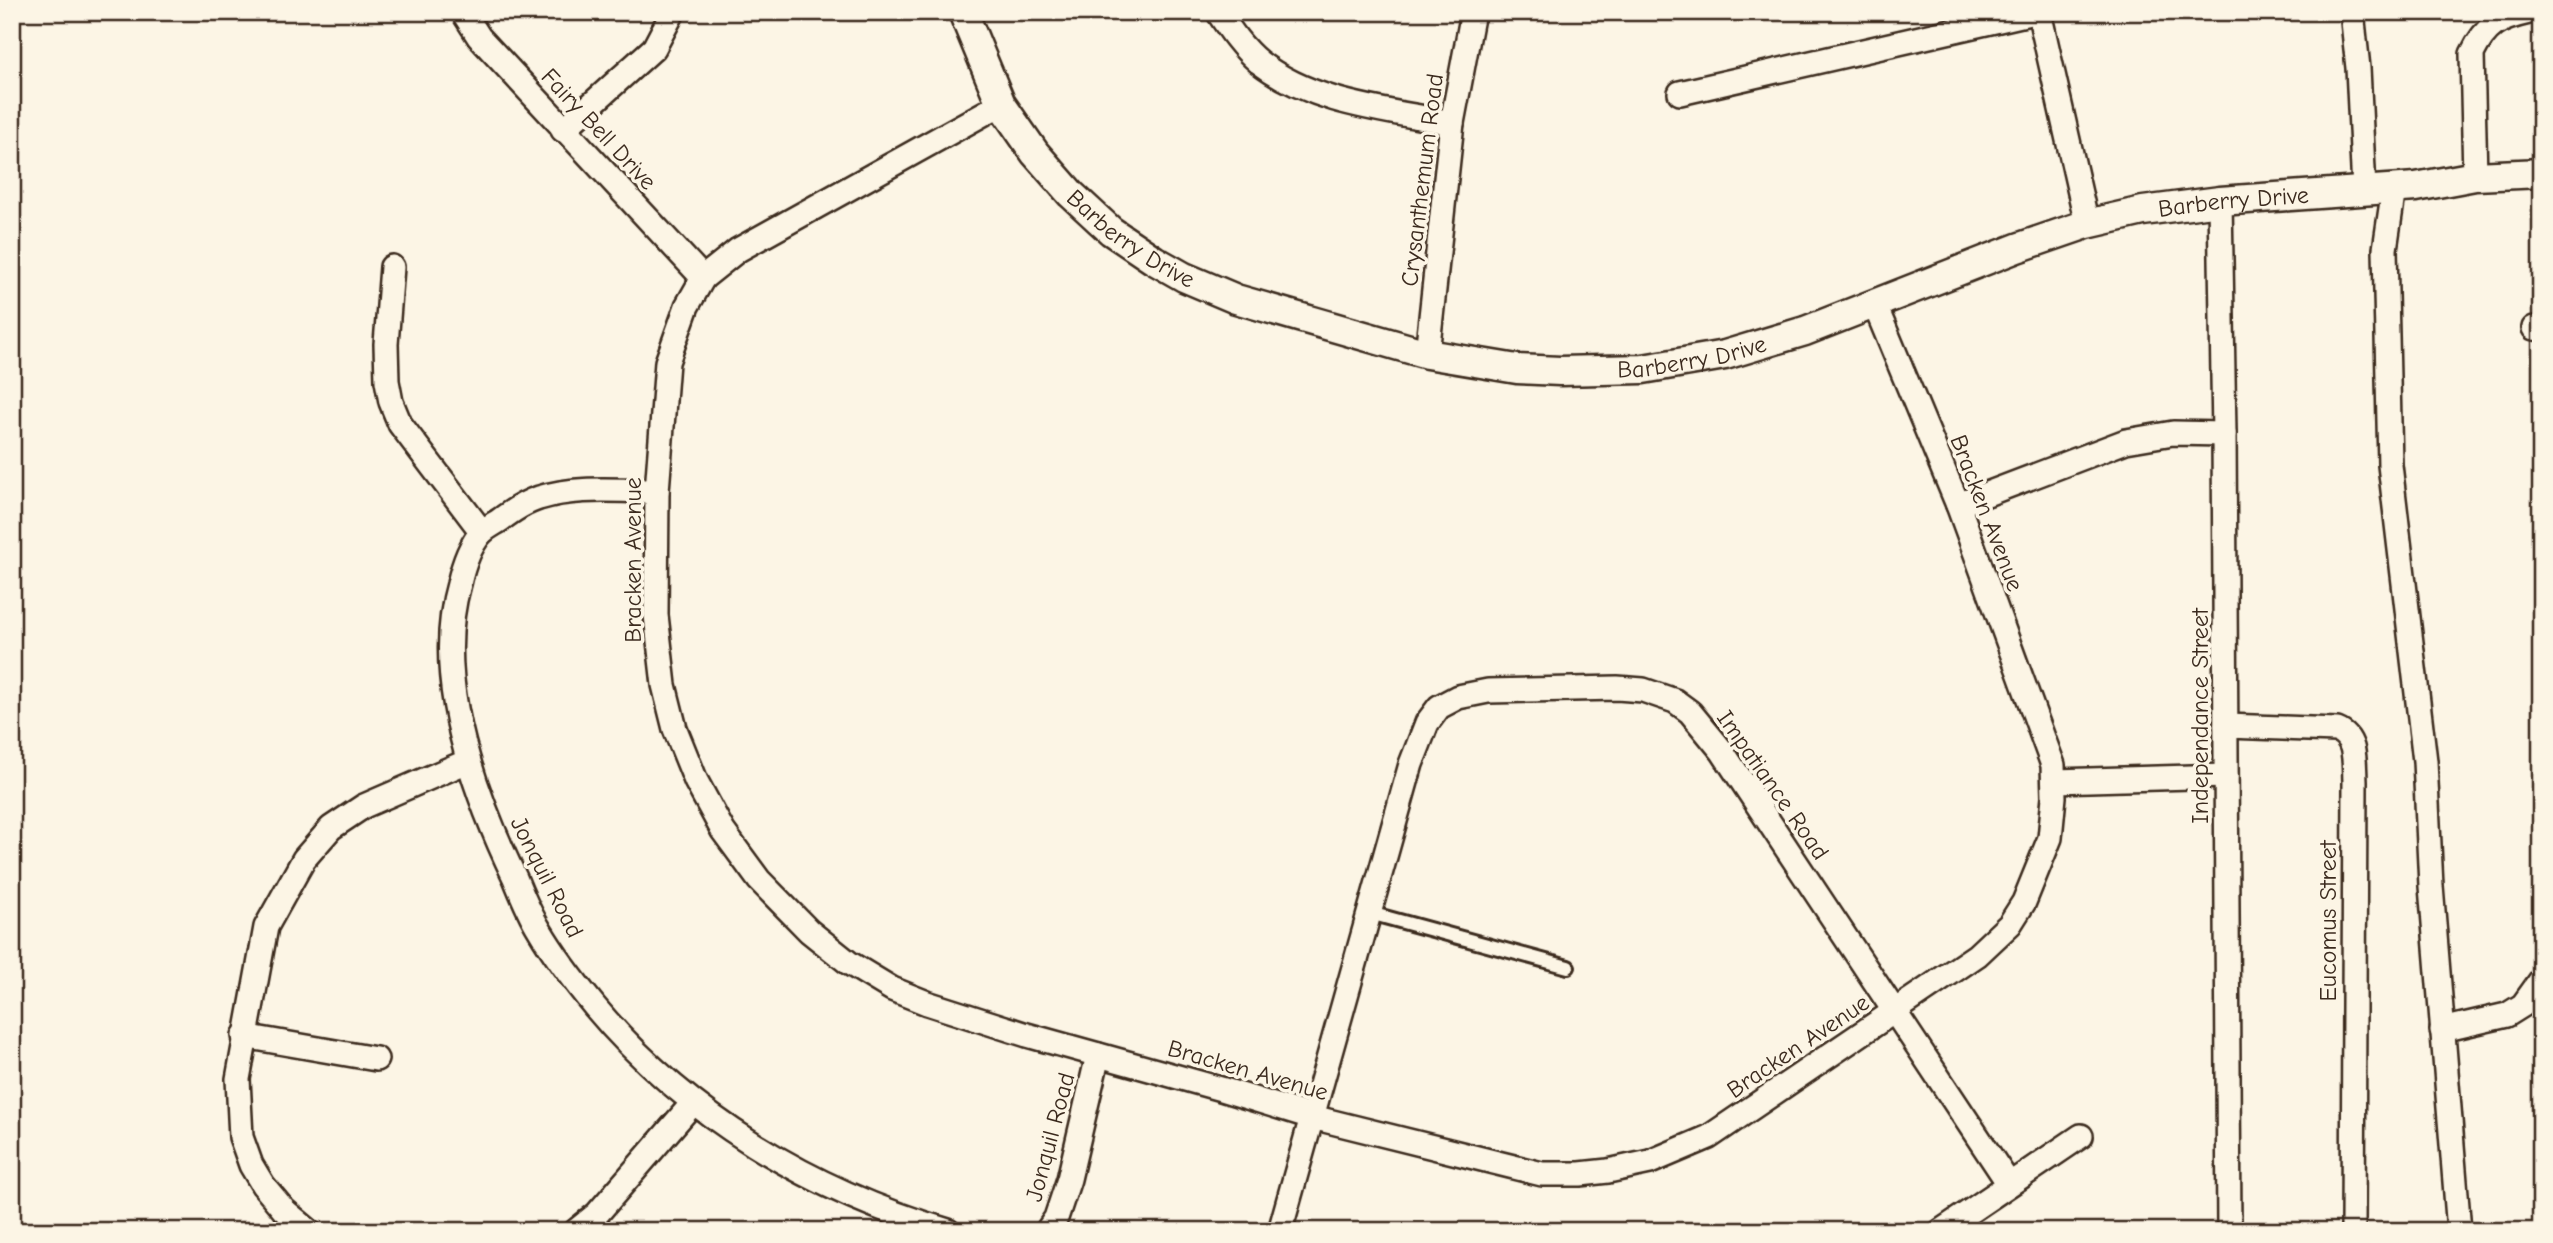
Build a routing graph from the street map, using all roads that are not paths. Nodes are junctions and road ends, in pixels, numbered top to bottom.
1 (463, 12) edge
2 (673, 12) edge
3 (963, 12) edge
4 (1218, 12) edge
5 (1473, 12) edge
6 (2036, 12) edge
7 (2352, 12) edge
8 (2529, 12) edge
9 (1680, 93) dead end
10 (1001, 104) junction
11 (1451, 123) junction
12 (563, 130) junction
13 (2541, 173) edge
14 (2475, 176) junction
15 (2394, 188) junction
16 (2364, 190) junction
17 (2220, 201) junction
18 (2087, 224) junction
19 (392, 267) dead end
20 (703, 278) junction
21 (1874, 303) junction
22 (1427, 354) junction
23 (2224, 434) junction
24 (657, 491) junction
25 (1958, 505) junction
26 (482, 533) junction
27 (2226, 726) junction
28 (468, 761) junction
29 (2227, 776) junction
30 (2055, 781) junction
31 (1370, 913) junction
32 (1568, 967) dead end
33 (2541, 980) edge
34 (1896, 1013) junction
35 (2442, 1030) junction
36 (244, 1036) junction
37 (1098, 1055) junction
38 (376, 1059) dead end
39 (693, 1103) junction
40 (1312, 1117) junction
41 (2081, 1136) dead end
42 (2009, 1184) junction
43 (309, 1231) edge
44 (576, 1231) edge
45 (948, 1231) edge
46 (1047, 1231) edge
47 (1280, 1231) edge
48 (1941, 1231) edge
49 (2229, 1231) edge
50 (2353, 1231) edge
51 (2459, 1231) edge

1 - 12 street, Fairy Bell Drive
2 - 12 street
3 - 10 street, Barberry Drive
4 - 11 street
5 - 11 street, Crysanthemum Road
6 - 9 street
6 - 18 street
7 - 16 street
8 - 14 street
10 - 20 street, Bracken Avenue
10 - 22 street, Barberry Drive
11 - 22 street, Crysanthemum Road
12 - 20 street, Fairy Bell Drive
13 - 14 street, Barberry Drive
14 - 15 street, Barberry Drive
15 - 16 street, Barberry Drive
15 - 35 street
16 - 17 street, Barberry Drive
17 - 18 street, Barberry Drive
17 - 23 street, Independance Street
18 - 21 street, Barberry Drive
19 - 26 street
20 - 24 street, Bracken Avenue
21 - 22 street, Barberry Drive
21 - 25 street, Bracken Avenue
23 - 25 street
23 - 27 street, Independance Street
24 - 26 street, Jonquil Road
24 - 37 street, Bracken Avenue
25 - 30 street, Bracken Avenue
26 - 28 street, Jonquil Road
27 - 29 street, Independance Street
27 - 50 street, Eucomus Street
28 - 36 street
28 - 39 street, Jonquil Road
29 - 30 street
29 - 49 street, Independance Street
30 - 34 street, Bracken Avenue
31 - 32 lane
31 - 34 street, Impatiance Road
31 - 40 street, Impatiance Road
33 - 35 street
34 - 40 street, Bracken Avenue
34 - 42 street, Impatiance Road
35 - 51 street
36 - 38 street
36 - 43 street
37 - 40 street, Bracken Avenue
37 - 46 street, Jonquil Road
39 - 44 street
39 - 45 street, Jonquil Road
40 - 47 street, Impatiance Road
41 - 42 street
42 - 48 street

